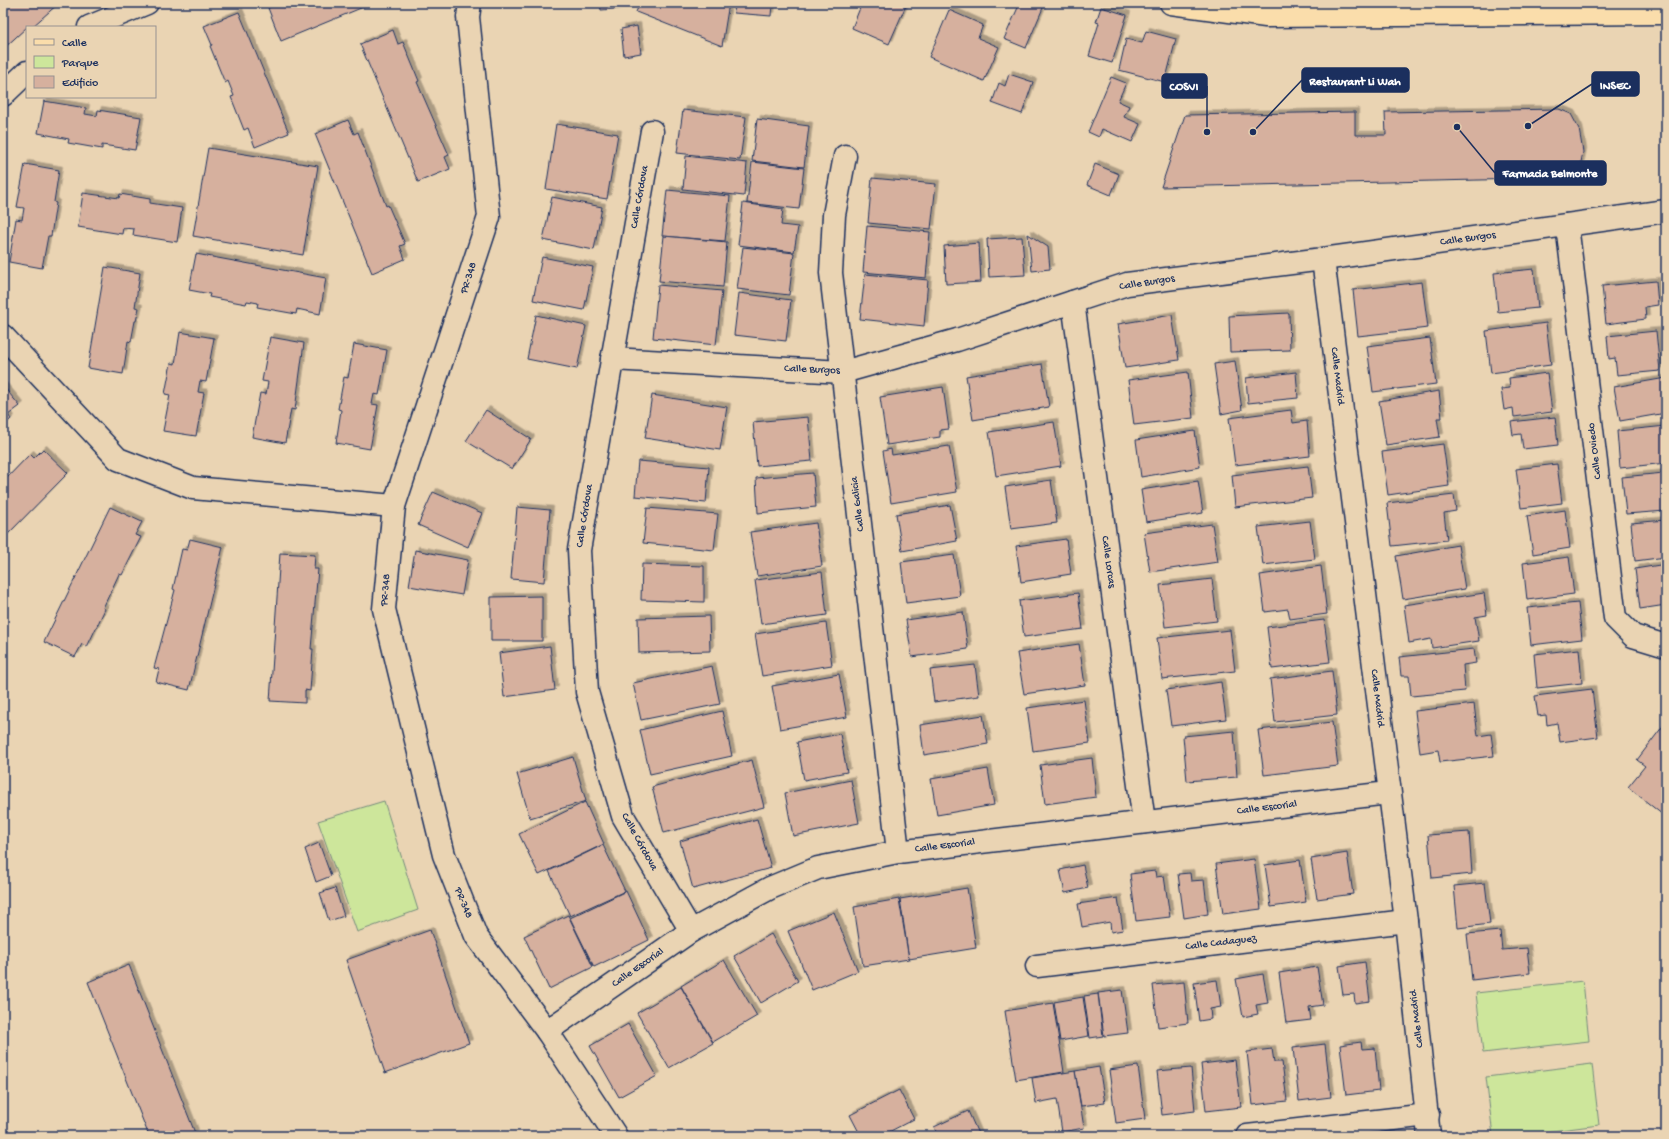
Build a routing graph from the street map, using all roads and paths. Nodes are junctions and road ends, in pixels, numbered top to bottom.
1 (148, 3) edge
2 (470, 3) edge
3 (1171, 3) edge
4 (1666, 13) edge
5 (91, 26) edge
6 (26, 73) edge
7 (3, 95) edge
8 (652, 131) dead end
9 (844, 156) dead end
10 (1666, 211) edge
11 (1567, 225) junction
12 (1323, 259) junction
13 (1073, 302) junction
14 (3, 336) edge
15 (612, 359) junction
16 (843, 372) junction
17 (394, 506) junction
18 (1666, 646) edge
19 (1388, 794) junction
20 (1144, 822) junction
21 (898, 852) junction
22 (1406, 921) junction
23 (691, 931) junction
24 (1037, 966) dead end
25 (547, 1031) junction
26 (1428, 1115) junction
27 (616, 1136) edge
28 (1247, 1136) edge
29 (1429, 1136) edge

1 - 5 street
2 - 17 street, PR-348 / PR-348
3 - 4 main road
6 - 7 street
8 - 15 street, Calle Córdova
9 - 16 street, Calle Galicia
10 - 11 street, Calle Burgos
11 - 12 street, Calle Burgos
11 - 18 street, Calle Oviedo
12 - 13 street, Calle Burgos
12 - 19 street, Calle Madrid
13 - 16 street, Calle Burgos
13 - 20 street, Calle Lorcas
14 - 17 street
15 - 16 street, Calle Burgos
15 - 23 street, Calle Córdova
16 - 21 street, Calle Galicia
17 - 25 street, PR-348 / PR-348
19 - 20 street, Calle Escorial
19 - 22 street, Calle Madrid
20 - 21 street, Calle Escorial
21 - 23 street, Calle Escorial
22 - 24 street, Calle Cadaguez
22 - 26 street, Calle Madrid
23 - 25 street, Calle Escorial
25 - 27 street, PR-348 / PR-348
26 - 28 street
26 - 29 street, Calle Madrid

